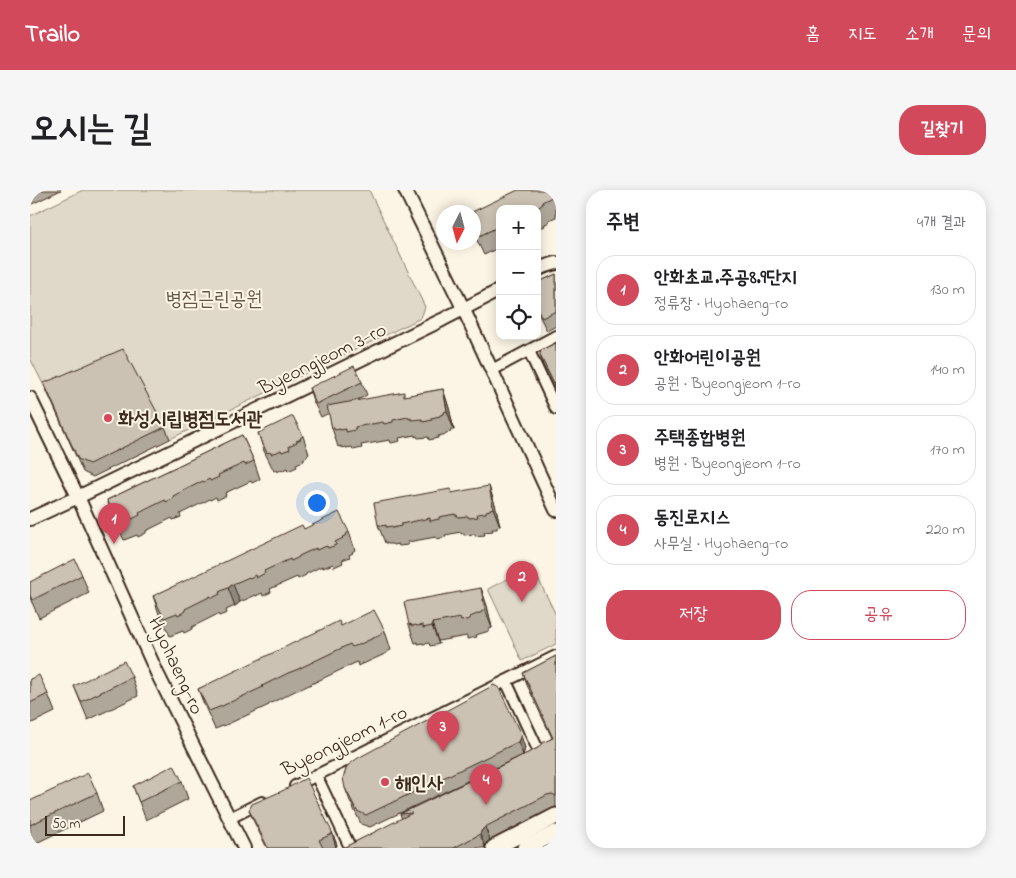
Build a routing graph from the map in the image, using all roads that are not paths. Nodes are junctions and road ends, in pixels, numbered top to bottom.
1 (405, 190) edge
2 (556, 263) edge
3 (541, 268) edge
4 (496, 292) edge
5 (464, 310) junction
6 (556, 336) edge
7 (529, 350) junction
8 (492, 370) junction
9 (30, 398) edge
10 (556, 409) edge
11 (78, 497) junction
12 (556, 510) edge
13 (30, 519) edge
14 (556, 656) edge
15 (506, 681) junction
16 (523, 762) edge
17 (316, 775) junction
18 (290, 788) edge
19 (273, 797) edge
20 (556, 816) edge
21 (230, 818) junction
22 (556, 833) edge
23 (350, 845) edge
24 (244, 848) edge
25 (494, 848) edge
26 (526, 848) edge

1 - 5 street
2 - 3 street
4 - 5 street, Byeongjeom 3-ro
5 - 8 street
5 - 11 street, Byeongjeom 3-ro
6 - 7 street
7 - 8 street
7 - 10 street
8 - 12 street
9 - 11 street
11 - 13 street, Byeongjeom 3-ro
11 - 21 street, Hyohaeng-ro
14 - 15 street, Byeongjeom 1-ro
15 - 16 street
15 - 17 street, Byeongjeom 1-ro
17 - 18 street, Byeongjeom 1-ro
17 - 23 street
19 - 21 street, Byeongjeom 1-ro
20 - 25 main road
21 - 24 street, Hyohaeng-ro
22 - 26 main road

